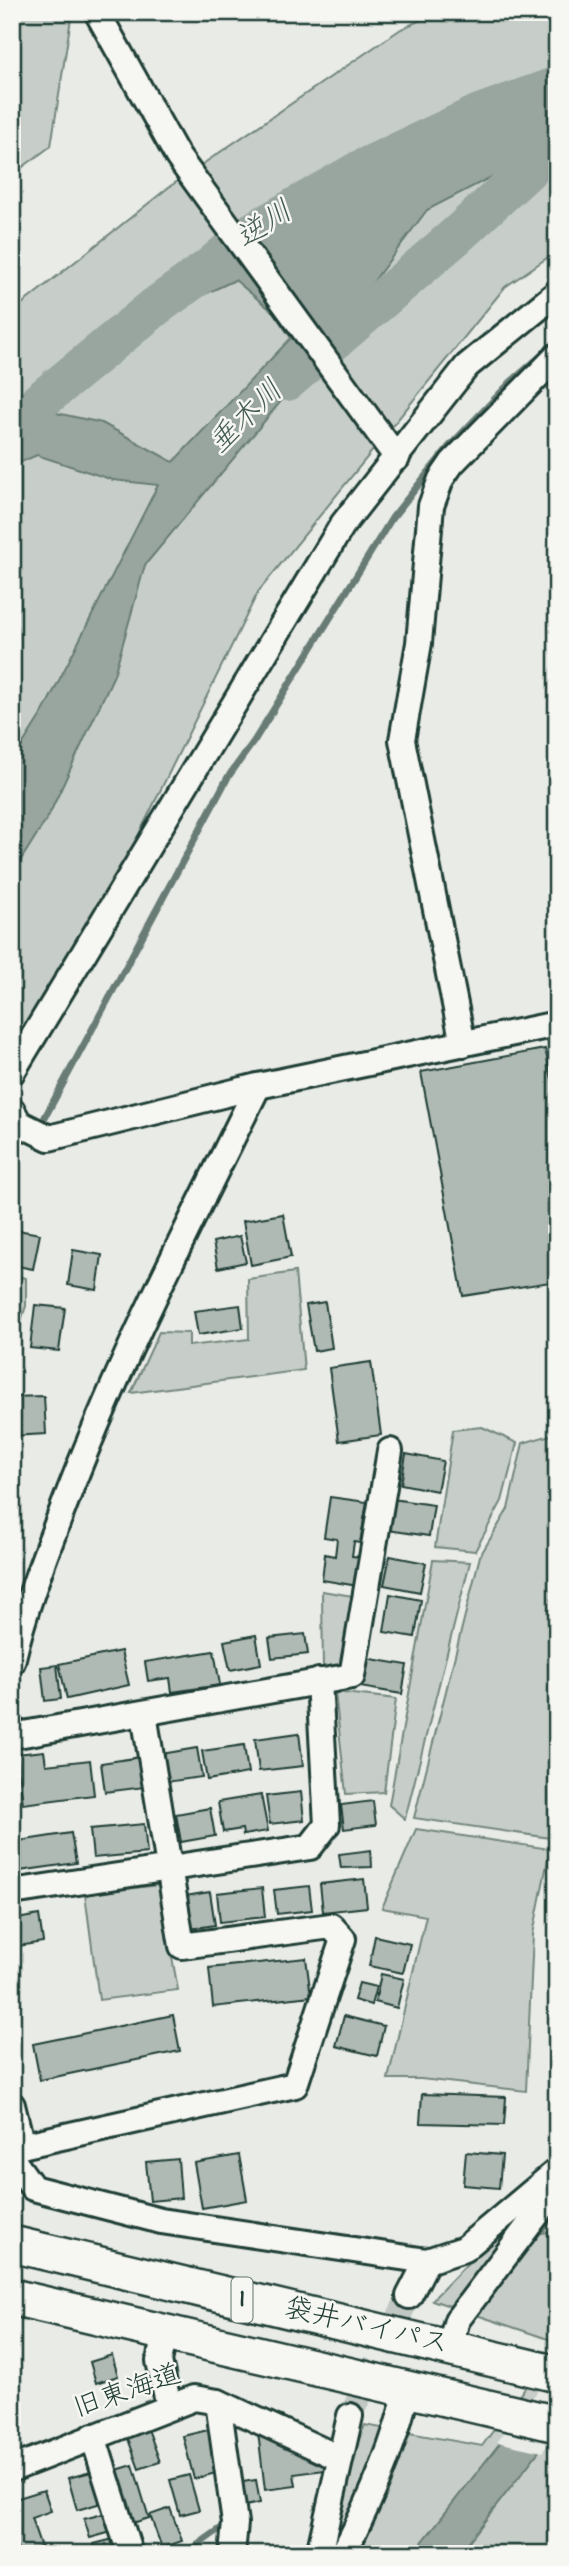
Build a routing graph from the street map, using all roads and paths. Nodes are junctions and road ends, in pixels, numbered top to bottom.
1 (97, 12) edge
2 (557, 293) edge
3 (557, 356) edge
4 (393, 453) junction
5 (557, 1024) edge
6 (463, 1044) junction
7 (12, 1072) edge
8 (258, 1086) junction
9 (12, 1110) edge
10 (390, 1451) dead end
11 (12, 1662) edge
12 (320, 1681) junction
13 (144, 1714) junction
14 (12, 1736) edge
15 (168, 1868) junction
16 (12, 1892) edge
17 (12, 2105) edge
18 (16, 2151) edge
19 (557, 2171) edge
20 (557, 2188) edge
21 (12, 2244) edge
22 (427, 2261) junction
23 (409, 2296) tunnel mouth
24 (12, 2297) edge
25 (165, 2334) junction
26 (461, 2351) junction
27 (557, 2374) edge
28 (407, 2390) junction
29 (218, 2402) junction
30 (169, 2406) junction
31 (350, 2416) tunnel mouth
32 (557, 2424) edge
33 (93, 2436) junction
34 (339, 2458) junction
35 (12, 2469) edge
36 (130, 2554) edge
37 (232, 2554) edge
38 (319, 2554) edge
39 (342, 2554) edge

1 - 4 street
2 - 4 street
3 - 6 street
4 - 7 street
5 - 6 street
6 - 8 street
8 - 9 street
8 - 11 street
10 - 12 street
12 - 13 street
12 - 15 street
13 - 14 street
13 - 15 street
15 - 16 street
15 - 18 street
17 - 18 street
18 - 22 street
19 - 22 street
20 - 26 street
21 - 26 highway, 袋井バイパス / 1
22 - 23 street
24 - 25 highway, 袋井バイパス / 1
25 - 28 highway, 袋井バイパス / 1
25 - 30 street
26 - 27 highway, 袋井バイパス / 1
28 - 32 highway, 袋井バイパス / 1
28 - 39 street
29 - 30 street, 旧東海道
29 - 34 street, 旧東海道
29 - 37 street
30 - 33 street, 旧東海道
31 - 34 street
33 - 35 street, 旧東海道
33 - 36 street
34 - 38 street

